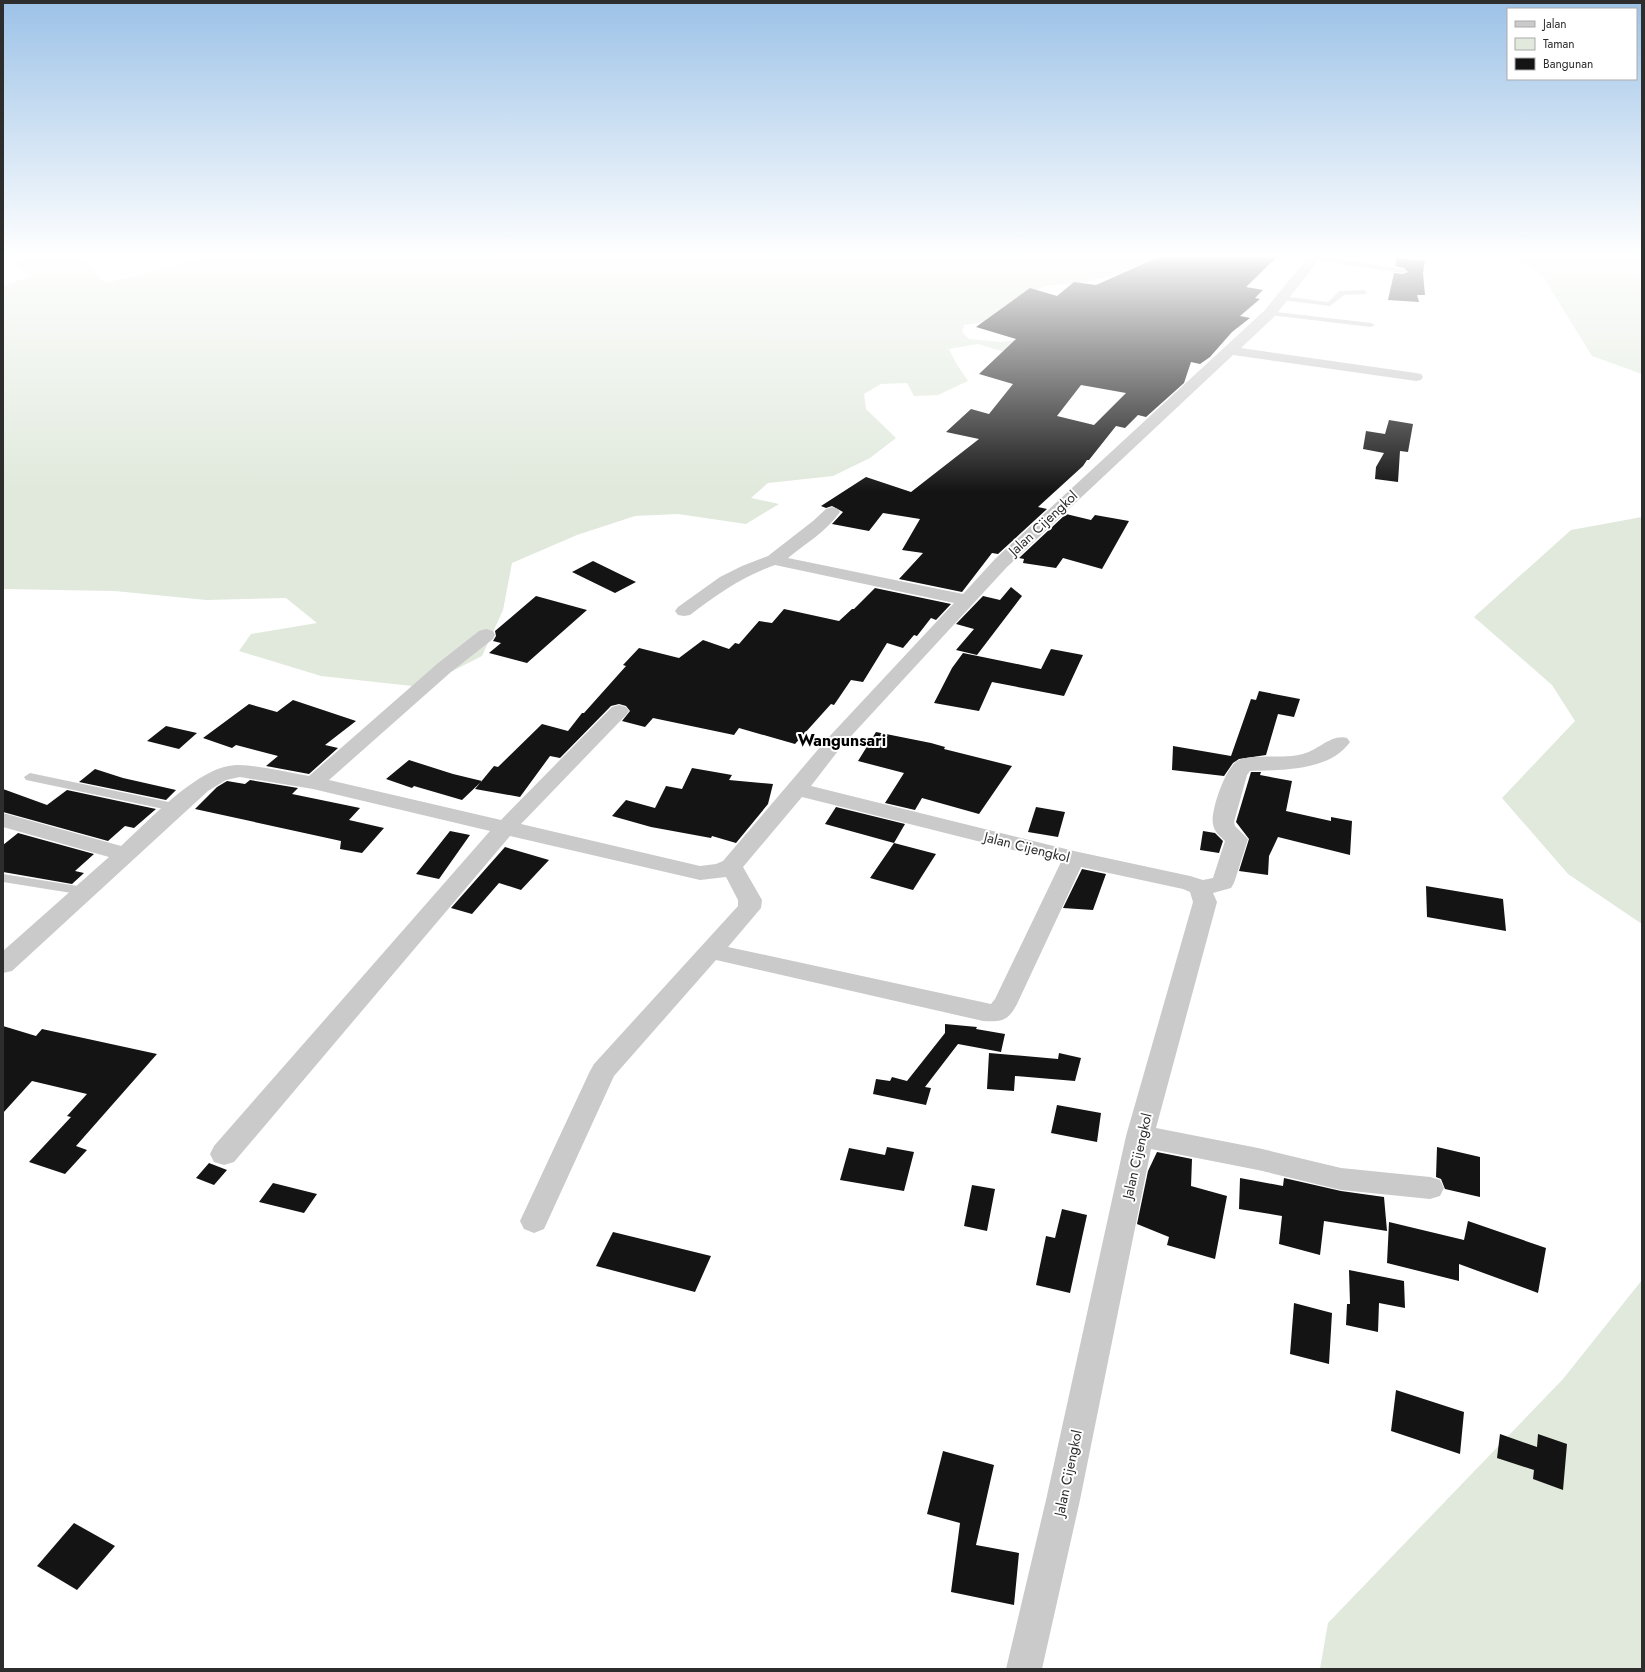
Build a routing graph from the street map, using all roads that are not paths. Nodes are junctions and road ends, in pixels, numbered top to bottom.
1 (1246, 335) edge
2 (1229, 350) junction
3 (1416, 377) dead end
4 (832, 512) dead end
5 (774, 560) junction
6 (966, 600) junction
7 (684, 611) dead end
8 (486, 635) dead end
9 (619, 711) dead end
10 (1340, 742) dead end
11 (30, 777) dead end
12 (314, 783) junction
13 (797, 790) junction
14 (178, 808) junction
15 (3, 820) edge
16 (505, 828) junction
17 (125, 854) junction
18 (1074, 858) junction
19 (731, 866) junction
20 (3, 878) edge
21 (1200, 888) junction
22 (84, 892) junction
23 (711, 951) junction
24 (3, 965) edge
25 (1140, 1136) junction
26 (224, 1154) dead end
27 (1430, 1188) dead end
28 (534, 1221) dead end
29 (1024, 1669) edge

1 - 2 street, Jalan Cijengkol
2 - 3 street
2 - 6 street, Jalan Cijengkol
4 - 5 street
5 - 6 street
5 - 7 street
6 - 13 street, Jalan Cijengkol
8 - 12 street
9 - 16 street
10 - 21 street
11 - 14 lane
12 - 14 street
12 - 16 street
13 - 18 street, Jalan Cijengkol
13 - 19 street
14 - 17 street
15 - 17 street
16 - 19 street
16 - 26 street
17 - 22 street
18 - 21 street, Jalan Cijengkol
18 - 23 street
19 - 23 street
20 - 22 lane
21 - 25 street, Jalan Cijengkol
22 - 24 street
23 - 28 street
25 - 27 street
25 - 29 street, Jalan Cijengkol

